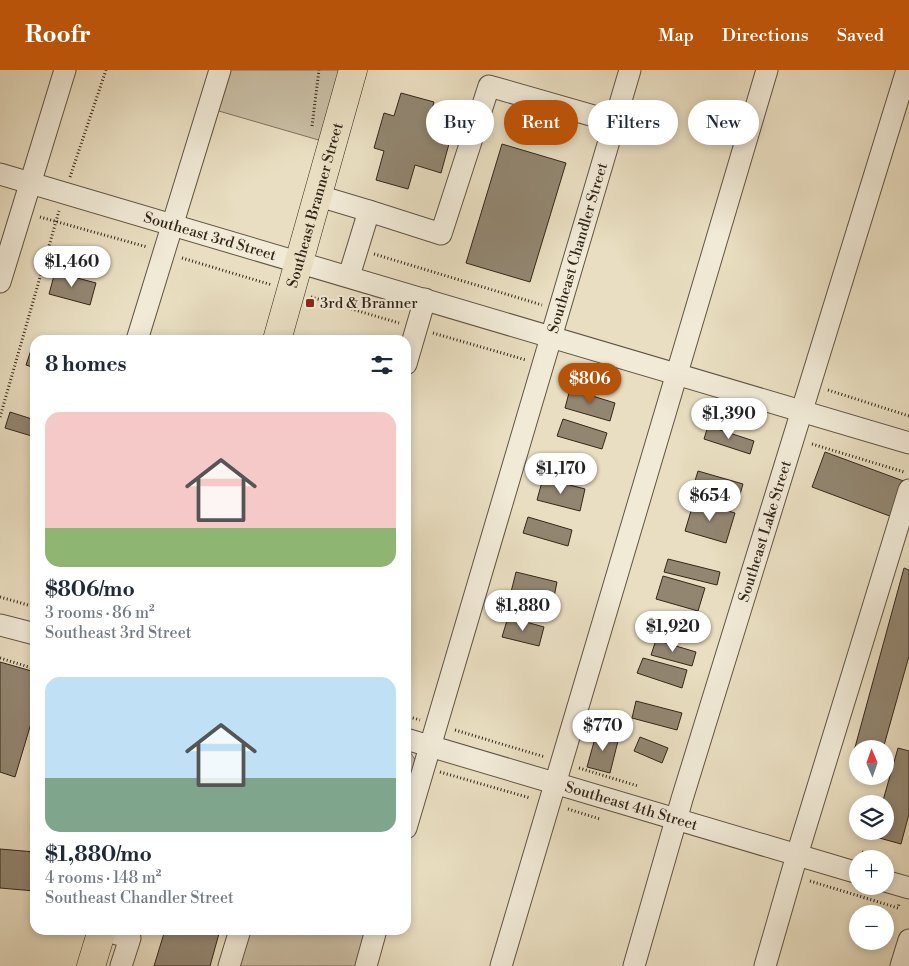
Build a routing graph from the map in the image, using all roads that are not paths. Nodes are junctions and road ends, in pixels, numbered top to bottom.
1 (64, 70) edge
2 (220, 70) edge
3 (353, 70) edge
4 (630, 70) edge
5 (767, 70) edge
6 (907, 70) edge
7 (492, 78) edge
8 (621, 100) edge
9 (588, 112) edge
10 (608, 145) edge
11 (0, 174) edge
12 (30, 183) junction
13 (319, 196) junction
14 (369, 211) junction
15 (172, 226) junction
16 (301, 262) junction
17 (348, 276) junction
18 (0, 282) edge
19 (424, 298) junction
20 (139, 335) edge
21 (279, 335) edge
22 (552, 339) junction
23 (411, 348) edge
24 (677, 374) junction
25 (803, 412) junction
26 (909, 443) edge
27 (909, 490) edge
28 (0, 625) edge
29 (30, 633) edge
30 (411, 740) edge
31 (430, 746) junction
32 (554, 782) junction
33 (411, 811) edge
34 (677, 819) junction
35 (796, 855) junction
36 (849, 870) edge
37 (894, 884) edge
38 (909, 888) edge
39 (101, 935) edge
40 (131, 935) edge
41 (238, 935) edge
42 (375, 935) edge
43 (909, 940) edge
44 (91, 966) edge
45 (121, 966) edge
46 (229, 966) edge
47 (366, 966) edge
48 (501, 966) edge
49 (634, 966) edge
50 (765, 966) edge
51 (902, 966) edge

1 - 12 street
2 - 15 street
3 - 13 main road, Southeast Branner Street
4 - 8 street, Southeast Chandler Street
5 - 24 street
6 - 25 street, Southeast Lake Street
7 - 9 street
7 - 14 street
10 - 22 street, Southeast Chandler Street
11 - 12 street, Southeast 3rd Street
12 - 15 street, Southeast 3rd Street
12 - 18 street
13 - 14 street
13 - 16 main road, Southeast Branner Street
14 - 17 street
15 - 16 street, Southeast 3rd Street
15 - 20 street
16 - 17 street, Southeast 3rd Street
16 - 21 main road, Southeast Branner Street
17 - 19 street, Southeast 3rd Street
19 - 22 street, Southeast 3rd Street
19 - 23 street
22 - 24 street, Southeast 3rd Street
22 - 31 street, Southeast Chandler Street
24 - 25 street, Southeast 3rd Street
24 - 32 street
25 - 26 street, Southeast 3rd Street
25 - 34 street, Southeast Lake Street
27 - 35 street
28 - 29 street
30 - 31 street, Southeast 4th Street
31 - 32 street, Southeast 4th Street
31 - 33 street, Southeast Chandler Street
32 - 34 street, Southeast 4th Street
32 - 48 street
34 - 35 street, Southeast 4th Street
34 - 49 street, Southeast Lake Street
35 - 36 street, Southeast 4th Street
35 - 50 street
37 - 38 street
39 - 44 main road
40 - 45 street
41 - 46 street
42 - 47 street
43 - 51 street

